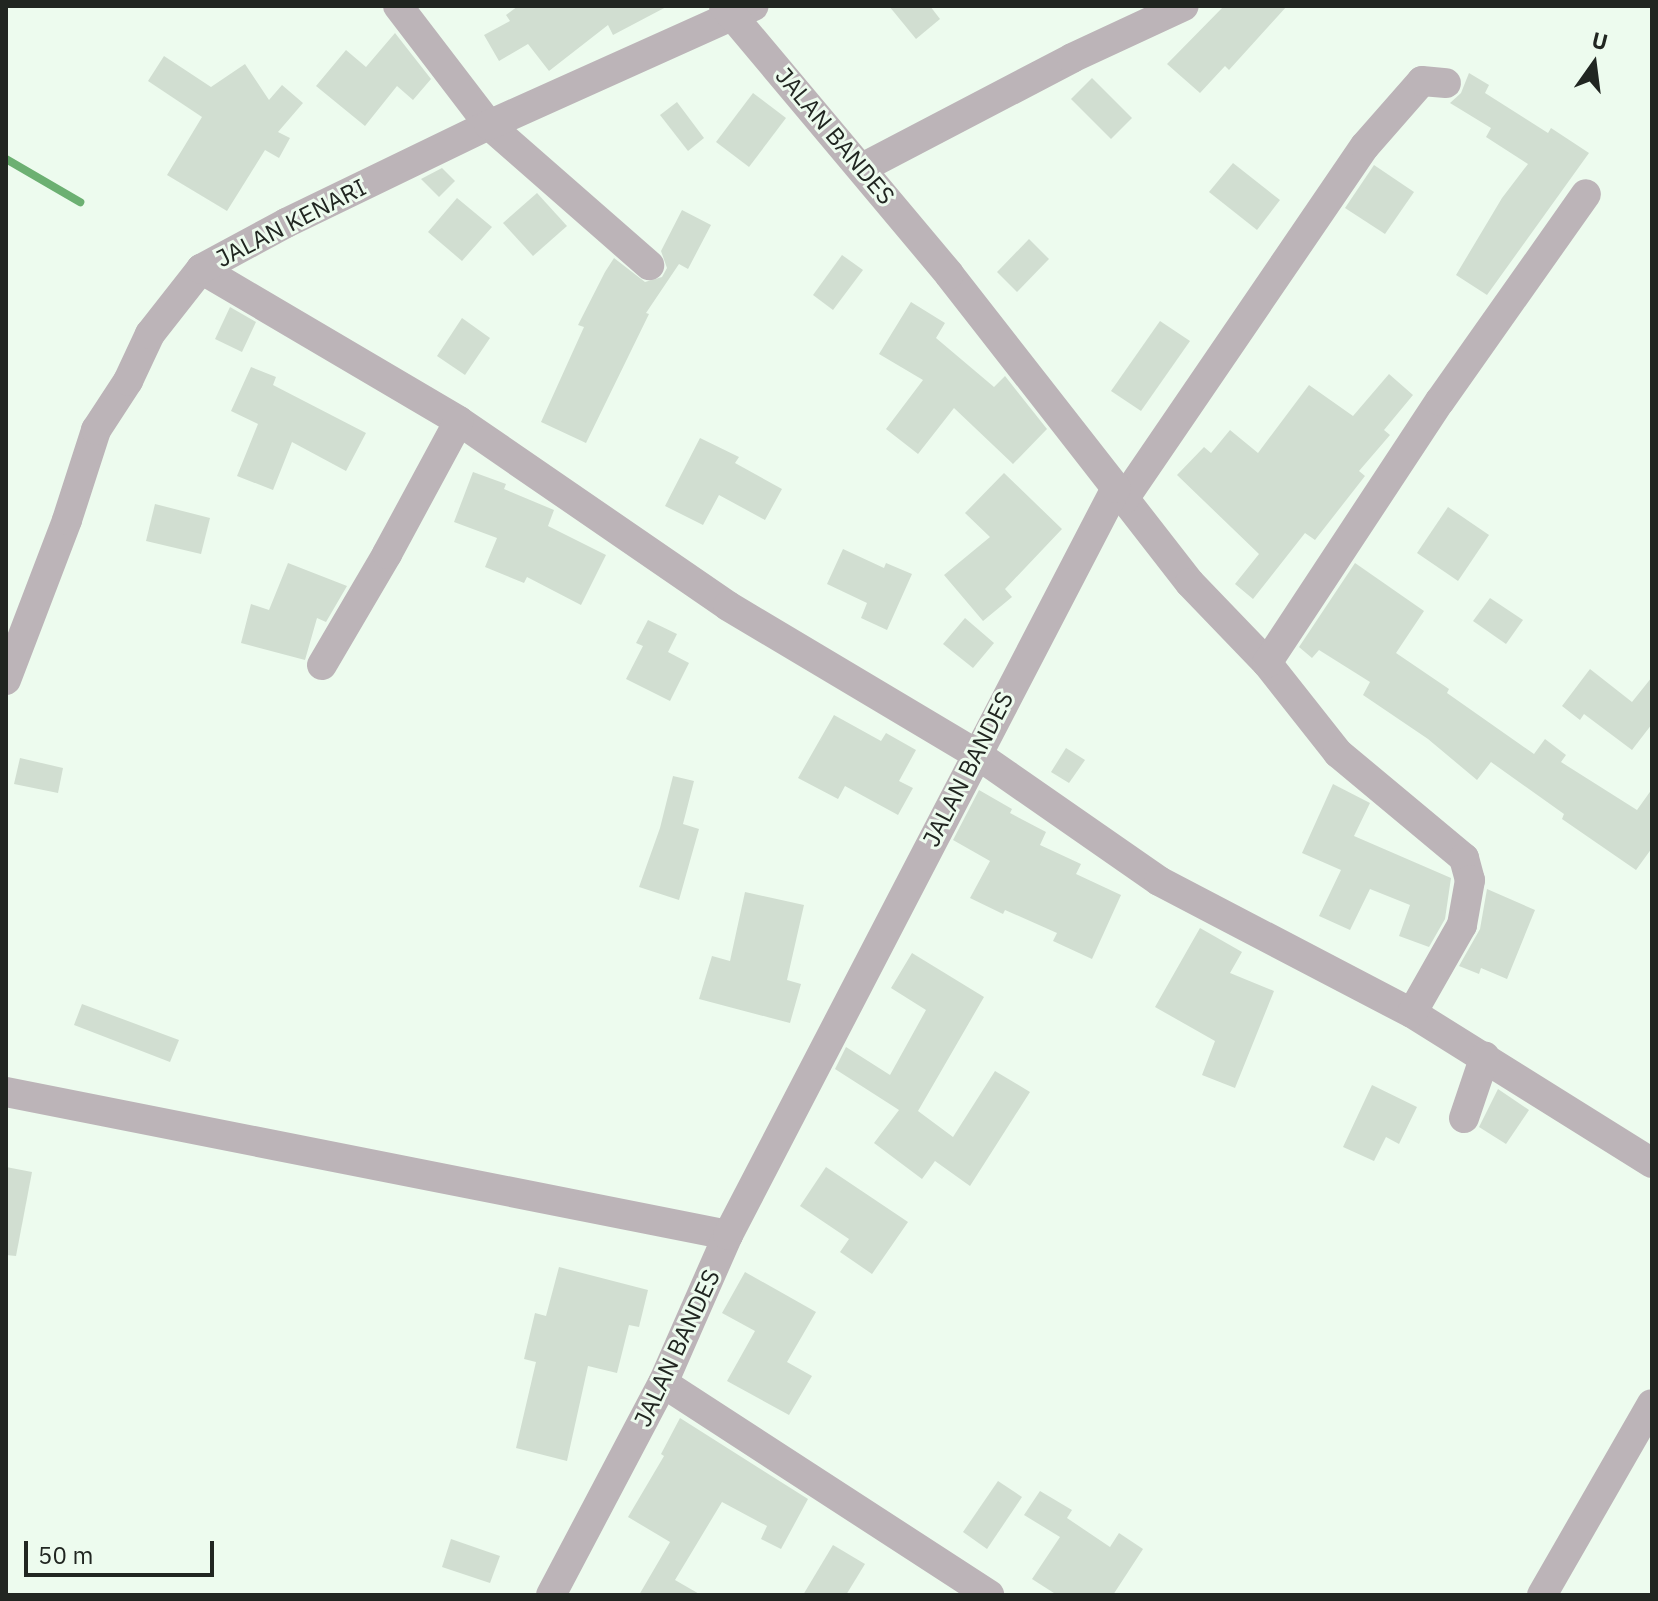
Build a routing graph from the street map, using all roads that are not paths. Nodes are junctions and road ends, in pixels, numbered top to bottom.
1 (398, 6) edge
2 (1184, 6) edge
3 (737, 9) edge
4 (1446, 83) dead end
5 (489, 125) junction
6 (862, 168) junction
7 (1586, 194) dead end
8 (649, 265) dead end
9 (201, 269) junction
10 (459, 421) junction
11 (1120, 494) junction
12 (1267, 663) junction
13 (322, 665) dead end
14 (6, 680) edge
15 (975, 753) junction
16 (1412, 1013) junction
17 (1485, 1056) junction
18 (6, 1092) edge
19 (1464, 1118) dead end
20 (1652, 1163) edge
21 (728, 1235) junction
22 (663, 1383) junction
23 (1652, 1404) edge
24 (551, 1595) edge
25 (989, 1595) edge
26 (1542, 1595) edge

1 - 5 street
2 - 6 street
3 - 5 street, JALAN KENARI
3 - 6 street, JALAN BANDES
4 - 11 street
5 - 8 street
5 - 9 street, JALAN KENARI
6 - 11 street, JALAN BANDES
7 - 12 street
9 - 10 street
9 - 14 street, JALAN KENARI
10 - 13 street
10 - 15 street
11 - 12 street
11 - 15 street, JALAN BANDES
12 - 16 street
15 - 16 street
15 - 21 street, JALAN BANDES
16 - 17 street
17 - 19 street
17 - 20 street
18 - 21 street
21 - 22 street, JALAN BANDES
22 - 24 street, JALAN BANDES
22 - 25 street
23 - 26 street

